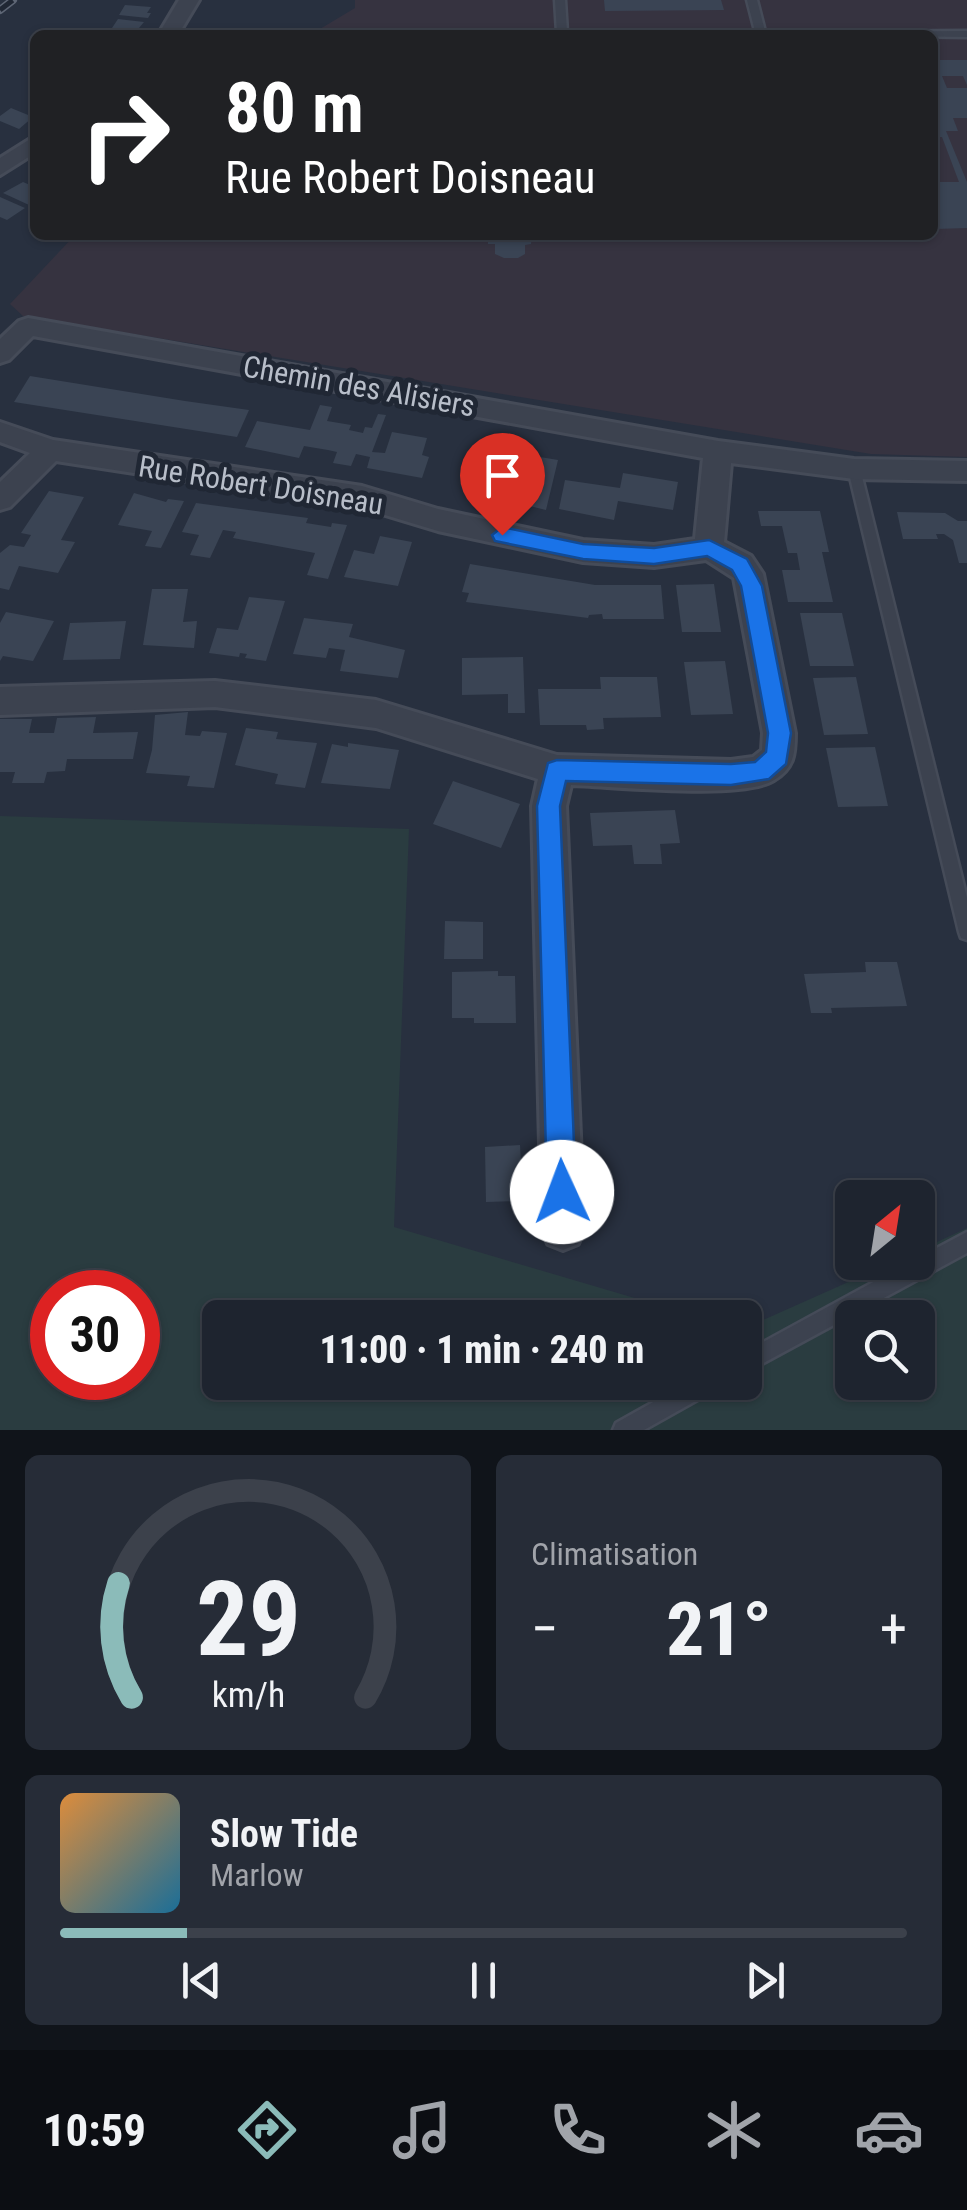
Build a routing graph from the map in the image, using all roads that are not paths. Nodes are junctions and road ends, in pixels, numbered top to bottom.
1 (189, 0) edge
2 (560, 0) edge
3 (752, 0) edge
4 (171, 30) edge
5 (560, 30) edge
6 (759, 30) edge
7 (938, 34) edge
8 (967, 34) edge
9 (30, 147) edge
10 (0, 168) edge
11 (0, 354) edge
12 (0, 432) edge
13 (50, 450) junction
14 (718, 450) junction
15 (854, 469) junction
16 (967, 471) edge
17 (0, 499) edge
18 (709, 548) junction
19 (0, 701) edge
20 (557, 770) junction
21 (967, 932) edge
22 (563, 1228) dead end
23 (967, 1242) edge
24 (762, 1354) edge
25 (677, 1400) edge
26 (623, 1430) edge

1 - 4 street
2 - 5 lane
3 - 6 lane
7 - 8 lane
9 - 10 street
11 - 14 street, Chemin des Alisiers
12 - 13 street, Rue Robert Doisneau
13 - 17 street
13 - 18 street, Rue Robert Doisneau
14 - 15 street, Chemin des Alisiers
14 - 18 street
15 - 16 street, Chemin des Alisiers
15 - 21 lane
18 - 20 street
19 - 20 street
20 - 22 street
23 - 24 lane
25 - 26 lane

